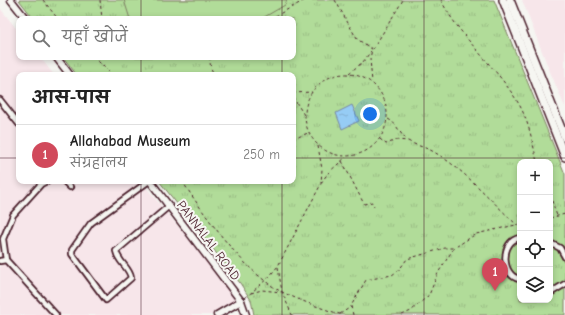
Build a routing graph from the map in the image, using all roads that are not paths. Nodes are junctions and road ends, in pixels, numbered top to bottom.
1 (11, 0) edge
2 (503, 0) edge
3 (510, 0) edge
4 (24, 16) edge
5 (58, 60) edge
6 (68, 72) edge
7 (0, 100) edge
8 (16, 120) edge
9 (565, 138) edge
10 (565, 157) edge
11 (41, 184) edge
12 (67, 184) edge
13 (146, 184) edge
14 (152, 184) edge
15 (70, 187) dead end
16 (169, 206) junction
17 (517, 238) edge
18 (553, 244) edge
19 (565, 257) edge
20 (6, 260) junction
21 (0, 261) edge
22 (517, 279) edge
23 (565, 284) edge
24 (553, 291) edge
25 (241, 301) junction
26 (56, 315) edge
27 (217, 315) edge
28 (246, 315) edge

1 - 4 street
2 - 10 main road
3 - 9 main road
5 - 6 street
7 - 8 street
11 - 20 street
12 - 15 street
13 - 16 street
14 - 16 street, PANNALAL ROAD
16 - 25 street, PANNALAL ROAD
17 - 22 street
18 - 19 street
20 - 21 street
20 - 26 street
23 - 24 street
25 - 27 street
25 - 28 street, PANNALAL ROAD

